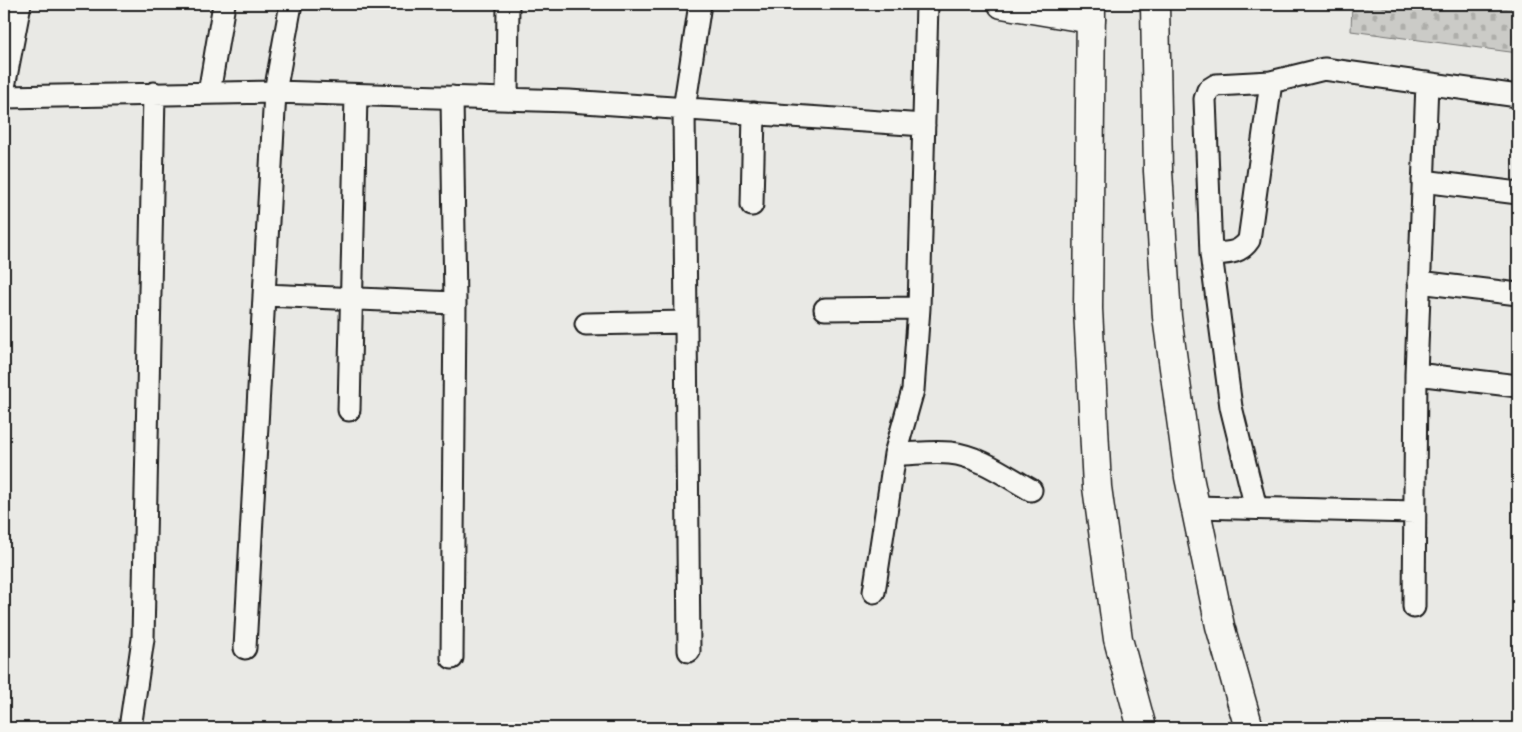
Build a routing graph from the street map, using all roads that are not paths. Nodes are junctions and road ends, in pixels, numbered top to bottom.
1 (20, 4) edge
2 (224, 4) edge
3 (291, 4) edge
4 (508, 4) edge
5 (700, 4) edge
6 (926, 4) edge
7 (1002, 4) edge
8 (1155, 4) edge
9 (1091, 12) edge
10 (1271, 82) junction
11 (1427, 83) junction
12 (4, 87) edge
13 (209, 92) junction
14 (275, 92) junction
15 (154, 93) junction
16 (356, 94) junction
17 (1518, 96) edge
18 (4, 97) edge
19 (452, 97) junction
20 (507, 99) junction
21 (684, 109) junction
22 (754, 114) junction
23 (924, 125) junction
24 (1424, 181) junction
25 (1518, 193) edge
26 (752, 205) dead end
27 (1211, 254) junction
28 (1419, 282) junction
29 (1518, 294) edge
30 (264, 295) junction
31 (352, 297) junction
32 (455, 304) junction
33 (919, 308) junction
34 (825, 309) dead end
35 (686, 322) junction
36 (586, 324) dead end
37 (1416, 374) junction
38 (1518, 386) edge
39 (349, 410) dead end
40 (895, 454) junction
41 (1031, 490) dead end
42 (1195, 507) junction
43 (1256, 508) junction
44 (1415, 512) junction
45 (874, 592) dead end
46 (1414, 607) dead end
47 (245, 648) dead end
48 (689, 651) dead end
49 (452, 658) dead end
50 (130, 728) edge
51 (1142, 728) edge
52 (1249, 728) edge

1 - 12 street
2 - 13 street
3 - 14 street
4 - 20 street
5 - 21 street
6 - 23 street
7 - 9 main road
8 - 42 main road
9 - 51 main road
10 - 11 street
10 - 27 street
10 - 27 street
11 - 17 street
11 - 24 street
13 - 14 street
13 - 15 street
14 - 16 street
14 - 30 street
15 - 18 street
15 - 50 street
16 - 19 street
16 - 31 street
19 - 20 street
19 - 32 street
20 - 21 street
21 - 22 street
21 - 35 street
22 - 23 street
22 - 26 street
23 - 33 street
24 - 25 street
24 - 28 street
27 - 43 street
28 - 29 street
28 - 37 street
30 - 31 street
30 - 47 street
31 - 32 street
31 - 39 street
32 - 49 street
33 - 34 street
33 - 40 street
35 - 36 street
35 - 48 street
37 - 38 street
37 - 44 street
40 - 41 street
40 - 45 street
42 - 43 street
42 - 52 main road
43 - 44 street
44 - 46 street

